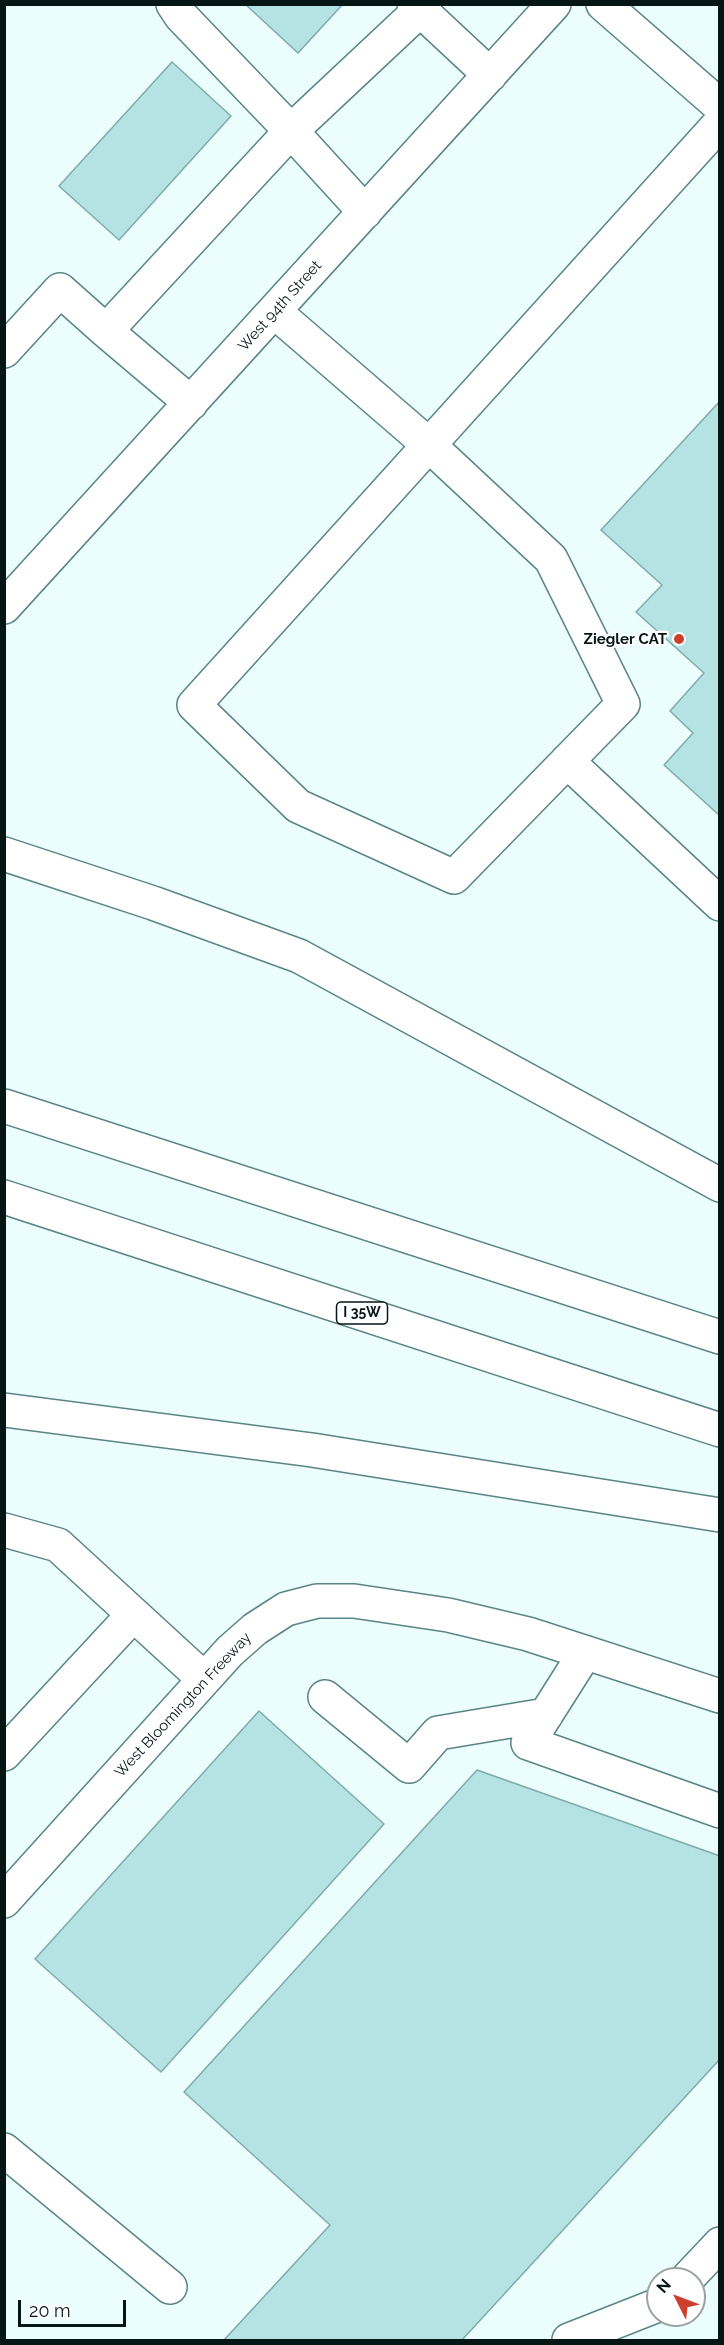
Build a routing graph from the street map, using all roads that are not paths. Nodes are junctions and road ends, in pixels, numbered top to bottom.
1 (173, 4) edge
2 (554, 4) edge
3 (603, 4) edge
4 (417, 8) edge
5 (490, 75) junction
6 (720, 106) edge
7 (720, 123) edge
8 (291, 131) junction
9 (365, 212) junction
10 (274, 311) junction
11 (106, 331) junction
12 (4, 351) edge
13 (191, 403) junction
14 (429, 445) junction
15 (4, 607) edge
16 (567, 761) junction
17 (5, 853) edge
18 (720, 904) edge
19 (4, 1106) edge
20 (720, 1185) edge
21 (4, 1197) edge
22 (720, 1337) edge
23 (4, 1410) edge
24 (720, 1430) edge
25 (720, 1515) edge
26 (4, 1530) edge
27 (133, 1615) junction
28 (585, 1653) junction
29 (204, 1679) junction
30 (325, 1696) dead end
31 (720, 1696) edge
32 (546, 1715) junction
33 (4, 1754) edge
34 (720, 1811) edge
35 (4, 1901) edge
36 (4, 2150) edge
37 (720, 2244) edge
38 (698, 2267) edge
39 (170, 2287) dead end
40 (646, 2310) edge
41 (569, 2340) edge

1 - 8 main road
2 - 5 main road, West 94th Street
3 - 6 main road
4 - 5 main road
4 - 8 main road
5 - 9 main road, West 94th Street
7 - 14 main road
8 - 9 main road
8 - 11 main road
9 - 10 main road, West 94th Street
10 - 13 main road, West 94th Street
10 - 14 main road
11 - 12 main road
11 - 13 main road
13 - 15 main road, West 94th Street
14 - 16 main road
14 - 16 main road
16 - 18 main road
17 - 20 main road
19 - 22 main road
21 - 24 main road, I 35W
23 - 25 main road
26 - 27 main road
27 - 29 main road
27 - 33 main road
28 - 29 main road, West Bloomington Freeway
28 - 31 main road, West Bloomington Freeway
28 - 32 main road
29 - 35 main road, West Bloomington Freeway
30 - 32 main road
32 - 34 main road
36 - 39 main road
37 - 38 main road
40 - 41 main road

